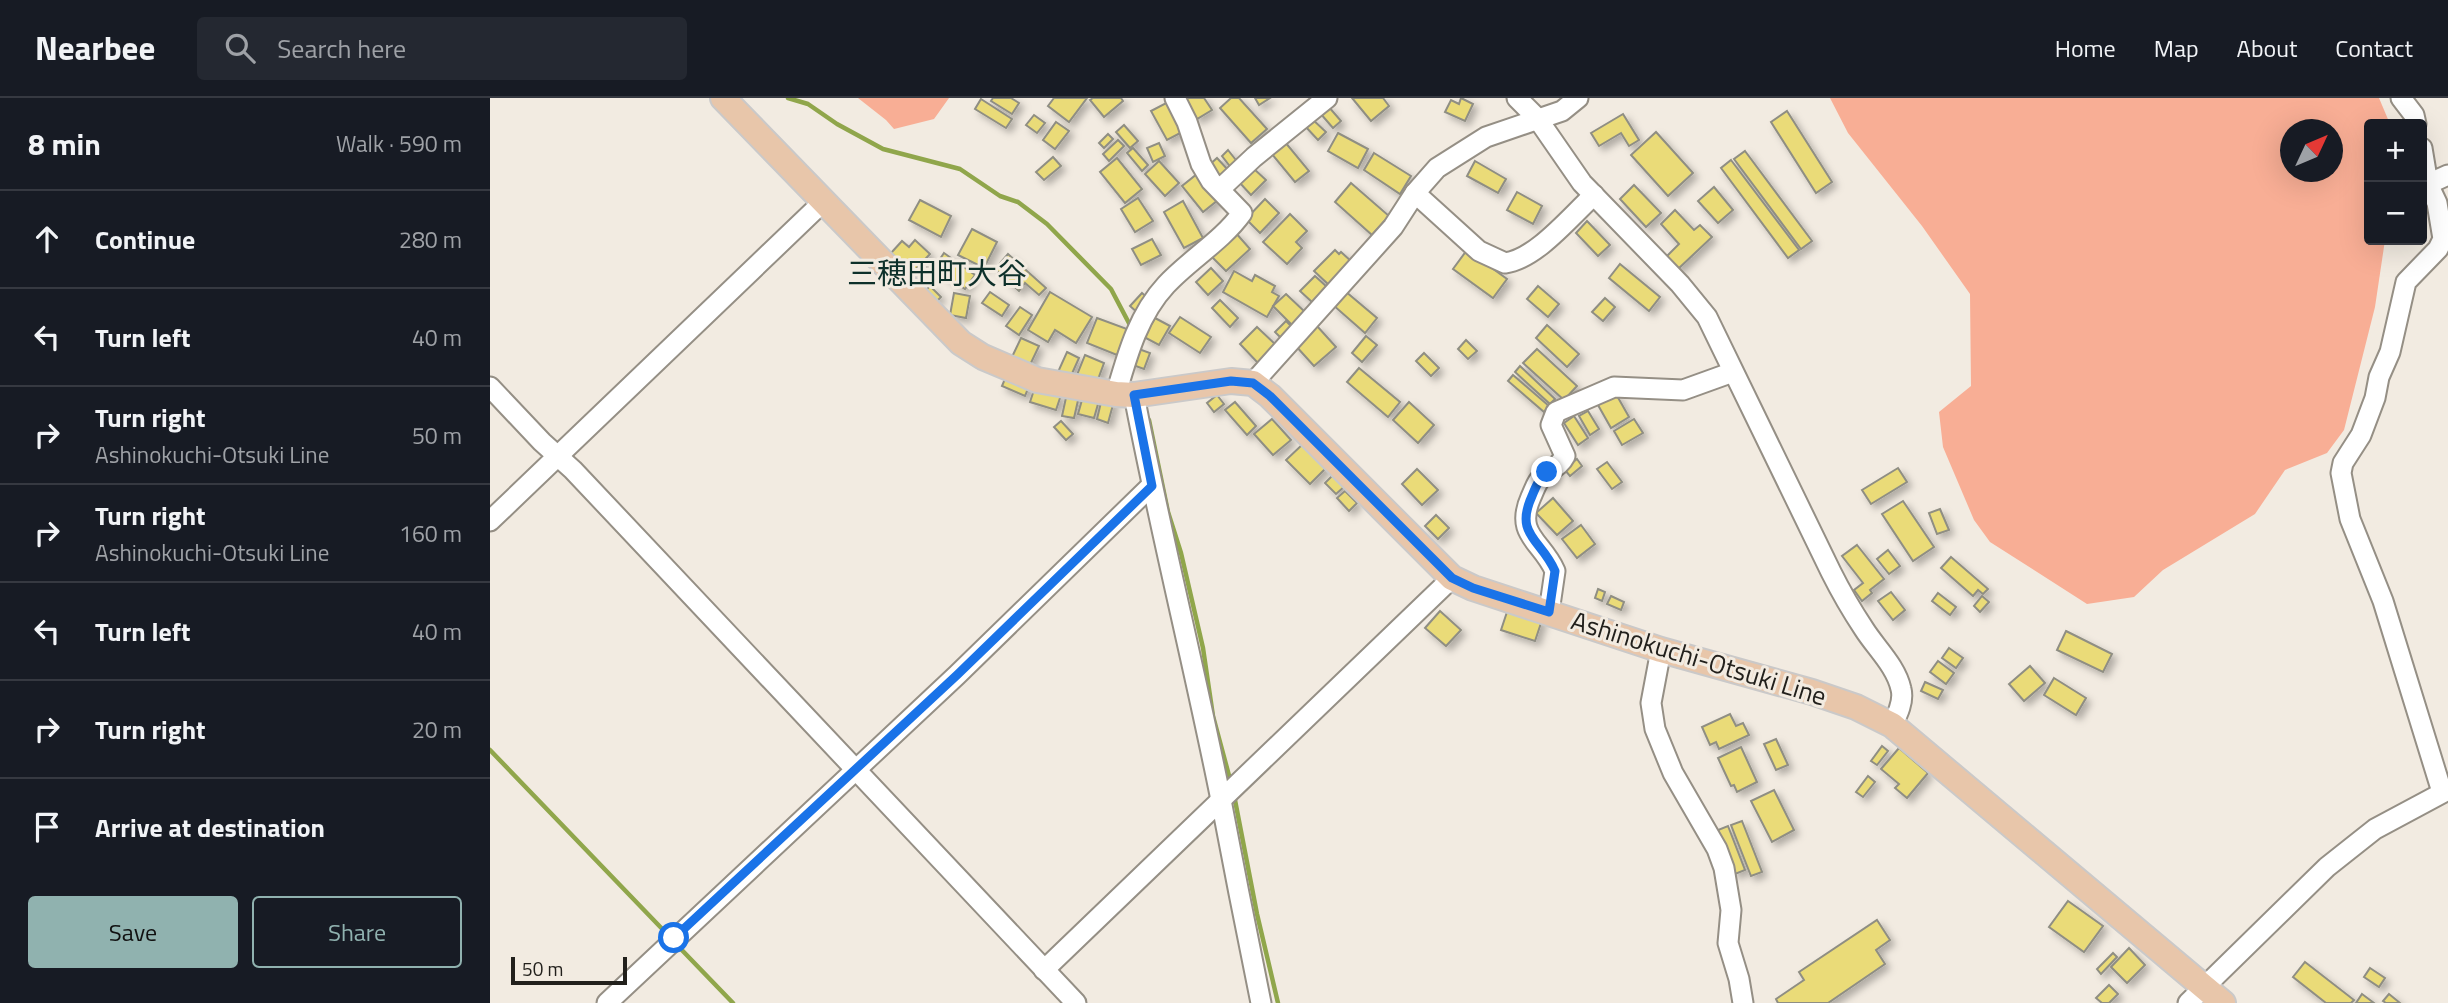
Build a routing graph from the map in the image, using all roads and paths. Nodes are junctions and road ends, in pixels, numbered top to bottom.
1 (723, 98) edge
2 (1175, 98) edge
3 (1327, 98) edge
4 (1517, 98) edge
5 (1578, 98) edge
6 (2401, 98) edge
7 (1537, 118) junction
8 (2415, 119) edge
9 (2448, 175) edge
10 (2427, 178) edge
11 (2428, 184) junction
12 (1220, 189) junction
13 (1415, 193) junction
14 (1594, 195) junction
15 (824, 201) junction
16 (1733, 372) junction
17 (1253, 383) junction
18 (490, 387) edge
19 (1125, 395) junction
20 (558, 456) junction
21 (1152, 486) junction
22 (490, 521) edge
23 (1452, 578) junction
24 (1549, 612) junction
25 (1661, 650) junction
26 (1892, 725) junction
27 (856, 769) junction
28 (2445, 791) edge
29 (1221, 800) junction
30 (1044, 970) junction
31 (2205, 998) edge
32 (607, 1003) edge
33 (1076, 1003) edge
34 (1261, 1003) edge
35 (1743, 1003) edge

1 - 15 main road
2 - 12 street
3 - 12 street
4 - 7 street
5 - 7 street
6 - 8 street
7 - 13 street
7 - 14 street
9 - 11 street
10 - 11 street
11 - 28 street
12 - 19 street
13 - 14 street
13 - 17 street
14 - 16 street
15 - 19 main road
15 - 20 street
16 - 24 street
16 - 26 street
17 - 19 main road
17 - 23 main road, Ashinokuchi-Otsuki Line
18 - 20 street
19 - 21 street
20 - 22 street
20 - 27 street
21 - 27 street
21 - 29 street
23 - 24 main road, Ashinokuchi-Otsuki Line
23 - 29 street
24 - 25 main road, Ashinokuchi-Otsuki Line
25 - 26 main road, Ashinokuchi-Otsuki Line
25 - 35 street
26 - 31 main road, Ashinokuchi-Otsuki Line
27 - 30 street
27 - 32 street
28 - 31 street
29 - 30 street
29 - 34 street
30 - 33 street

